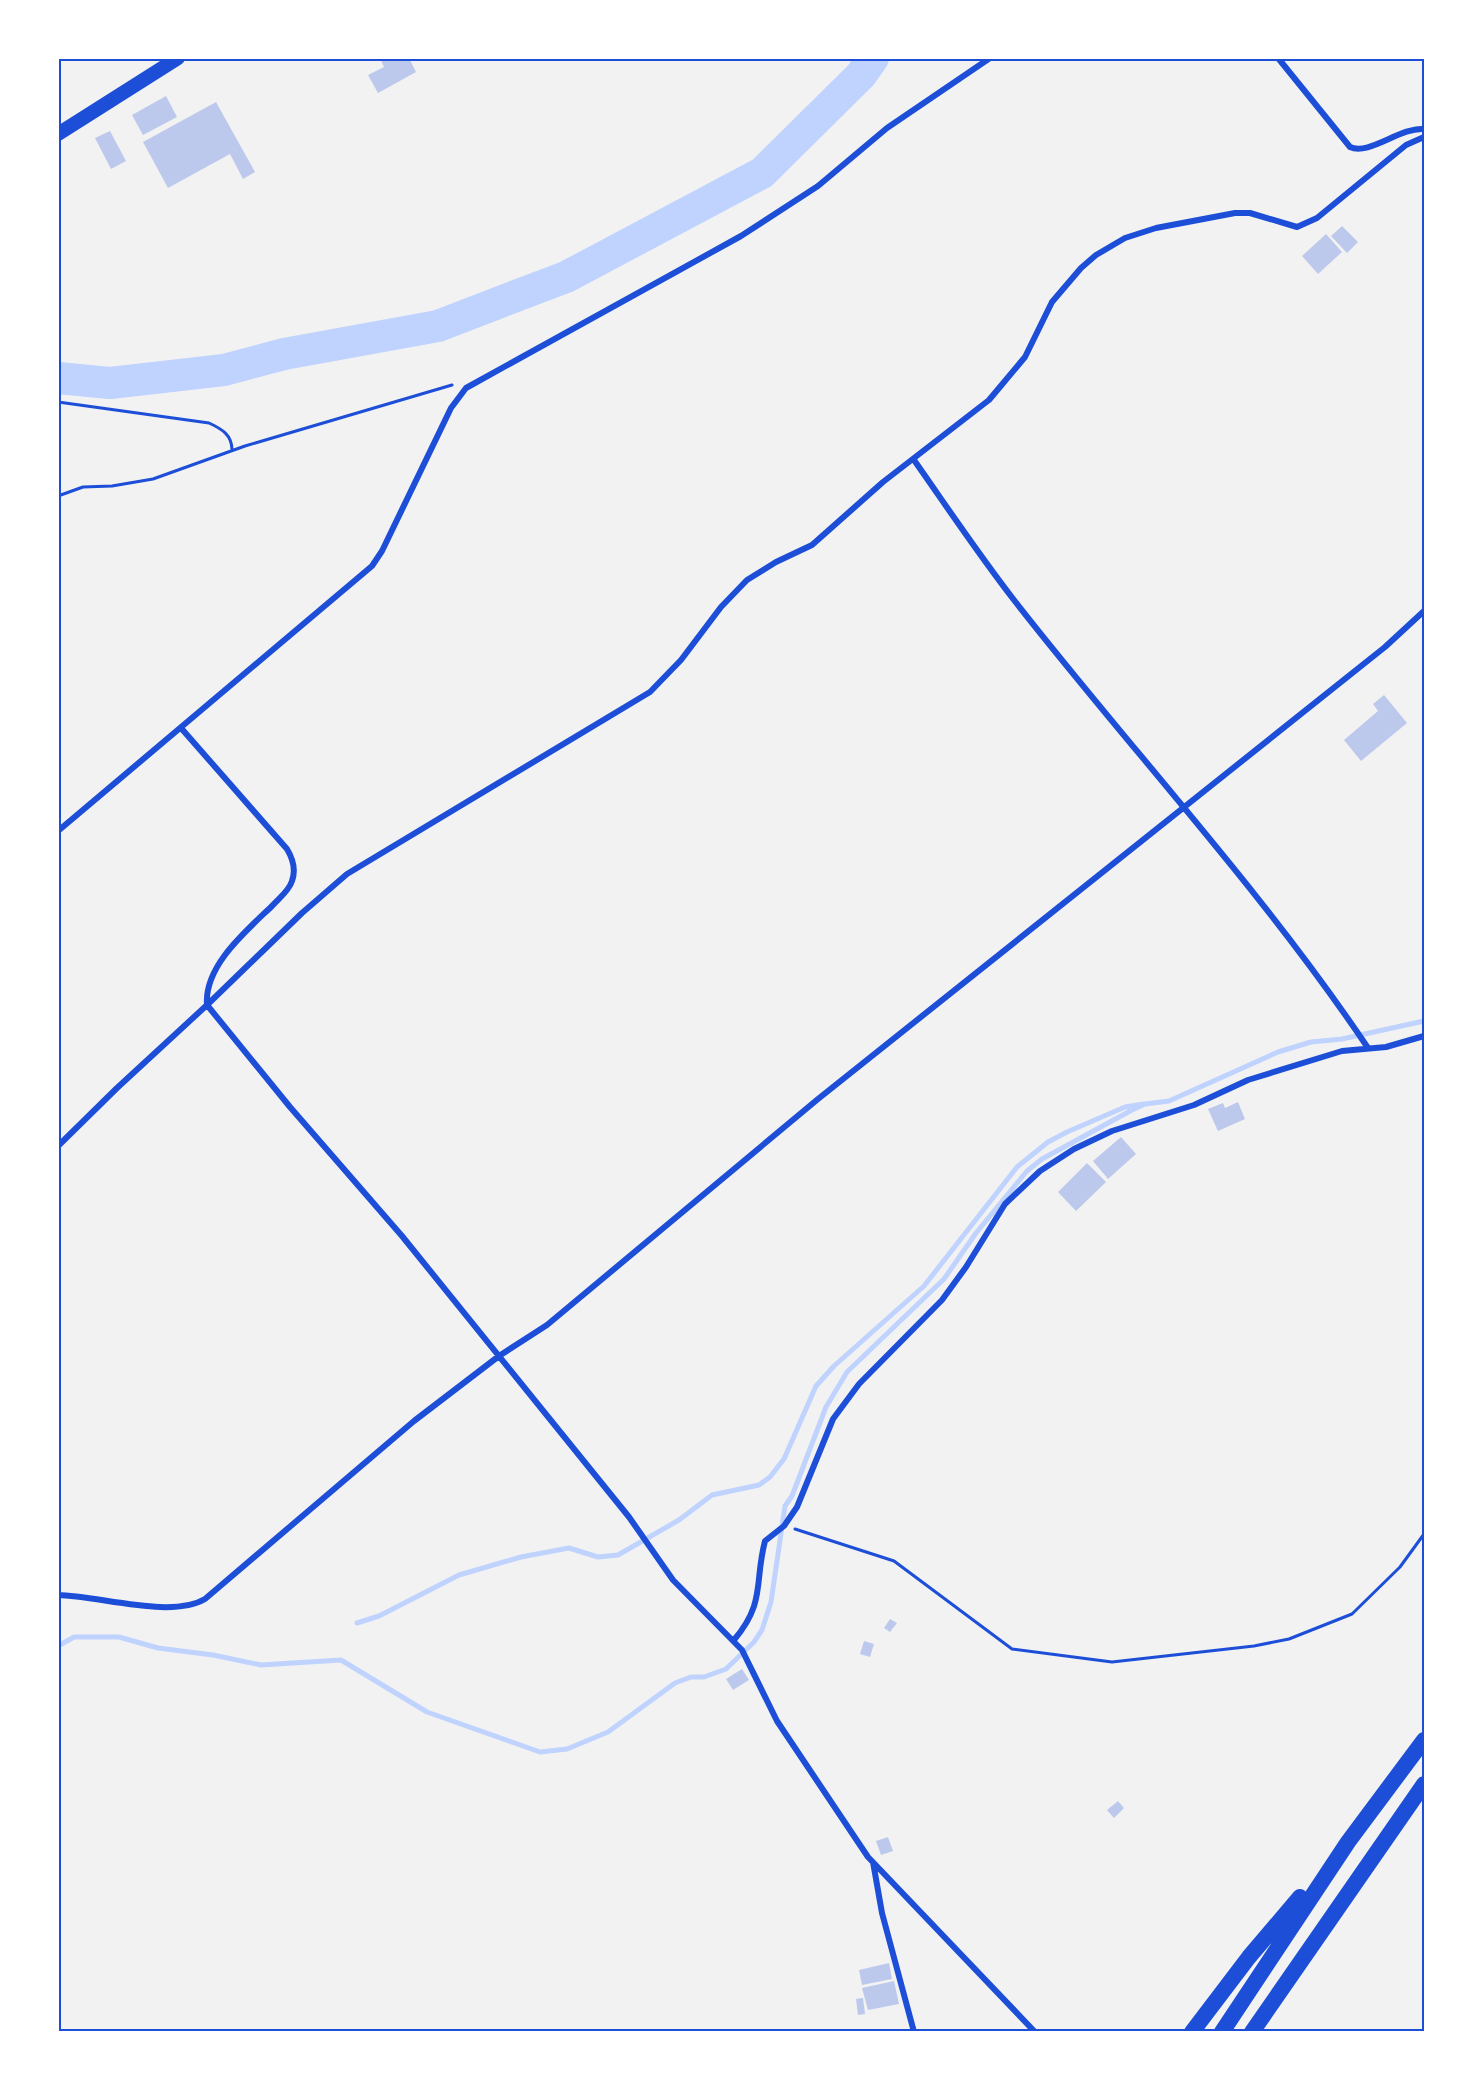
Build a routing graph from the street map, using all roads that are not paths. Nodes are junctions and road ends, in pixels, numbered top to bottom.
1 (178, 58) edge
2 (990, 58) edge
3 (1278, 58) edge
4 (1425, 129) edge
5 (58, 134) edge
6 (1425, 137) edge
7 (914, 460) junction
8 (1425, 611) edge
9 (181, 728) junction
10 (1183, 807) junction
11 (58, 831) edge
12 (207, 1005) junction
13 (1425, 1036) edge
14 (1368, 1048) junction
15 (58, 1146) edge
16 (499, 1356) junction
17 (58, 1595) edge
18 (734, 1640) junction
19 (1425, 1740) edge
20 (1425, 1784) edge
21 (1348, 1842) junction
22 (872, 1862) junction
23 (914, 2031) edge
24 (1035, 2031) edge
25 (1192, 2031) edge
26 (1222, 2031) edge
27 (1252, 2031) edge

1 - 5 main road
2 - 9 street
3 - 4 street
6 - 7 street
7 - 10 street
7 - 12 street
8 - 10 street
9 - 11 street
9 - 12 street
10 - 14 street
10 - 16 street
12 - 15 street
12 - 16 street
13 - 14 street
14 - 18 street
16 - 17 street
16 - 18 street
18 - 22 street
19 - 21 highway
20 - 27 highway
21 - 25 highway
21 - 26 highway
22 - 23 street
22 - 24 street

